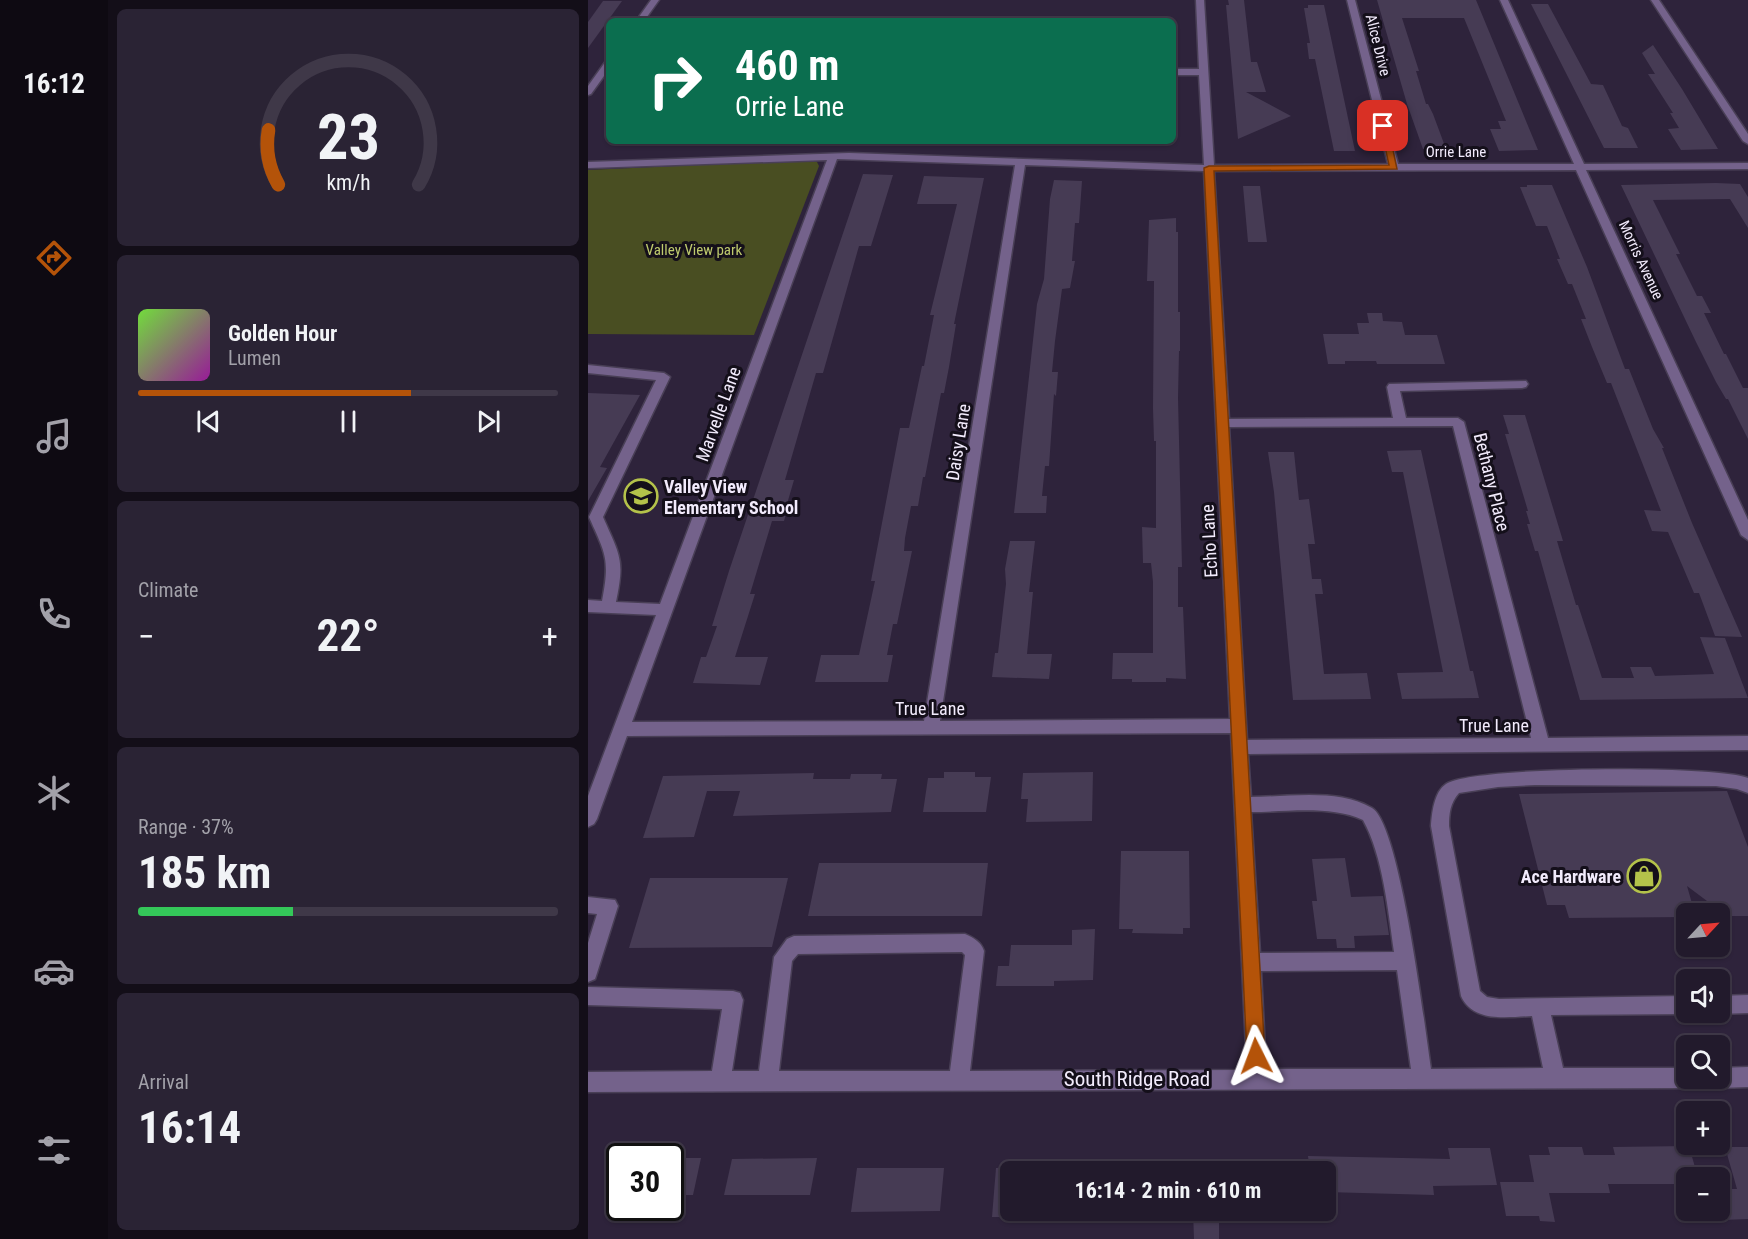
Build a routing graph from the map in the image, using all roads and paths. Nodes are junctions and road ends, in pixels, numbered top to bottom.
1 (655, 0) edge
2 (1200, 0) edge
3 (1351, 0) edge
4 (1504, 0) edge
5 (1655, 0) edge
6 (642, 18) edge
7 (606, 72) edge
8 (1176, 72) edge
9 (1204, 72) junction
10 (588, 92) edge
11 (1748, 141) edge
12 (833, 156) junction
13 (1020, 162) junction
14 (588, 165) edge
15 (1580, 166) junction
16 (1748, 166) edge
17 (1394, 167) junction
18 (1209, 168) junction
19 (588, 369) edge
20 (1522, 384) dead end
21 (1400, 422) junction
22 (1222, 423) junction
23 (595, 528) edge
24 (1748, 535) edge
25 (588, 606) edge
26 (608, 607) junction
27 (665, 609) junction
28 (1239, 726) junction
29 (931, 727) junction
30 (622, 729) junction
31 (1748, 743) edge
32 (1541, 744) junction
33 (1240, 747) junction
34 (1748, 786) edge
35 (594, 788) edge
36 (1243, 805) junction
37 (589, 815) edge
38 (588, 905) edge
39 (1404, 961) junction
40 (1251, 962) junction
41 (591, 965) edge
42 (588, 996) edge
43 (1748, 1004) edge
44 (1676, 1005) edge
45 (1730, 1005) edge
46 (1548, 1006) junction
47 (1748, 1077) edge
48 (1422, 1078) junction
49 (1555, 1078) junction
50 (1676, 1078) edge
51 (1730, 1078) edge
52 (1257, 1079) junction
53 (959, 1080) junction
54 (721, 1081) junction
55 (768, 1081) junction
56 (588, 1082) edge

1 - 6 street
2 - 9 street, Echo Lane
3 - 17 street, Alice Drive
4 - 15 street, Morris Avenue
5 - 11 street
7 - 10 street
8 - 9 street
9 - 18 street, Echo Lane
12 - 13 street, Orrie Lane
12 - 14 street, Orrie Lane
12 - 27 street, Marvelle Lane
13 - 18 street, Orrie Lane
13 - 29 street, Daisy Lane
15 - 16 street, Orrie Lane
15 - 17 street, Orrie Lane
15 - 24 street, Morris Avenue
17 - 18 street, Orrie Lane
18 - 22 street, Echo Lane
19 - 23 street
20 - 21 street
21 - 22 street, Bethany Place
21 - 32 street, Bethany Place
22 - 28 street, Echo Lane
23 - 26 street
25 - 26 street
26 - 27 street
27 - 30 street, Marvelle Lane
28 - 29 street, True Lane
28 - 33 street, Echo Lane
29 - 30 street, True Lane
30 - 35 street, Marvelle Lane
31 - 32 street, True Lane
32 - 33 street, True Lane
33 - 36 street, Echo Lane
34 - 46 street
35 - 37 street, Marvelle Lane
36 - 39 street
36 - 40 street, Echo Lane
38 - 41 street
39 - 40 street
39 - 48 street
40 - 52 street, Echo Lane
42 - 54 street
43 - 45 street
44 - 46 street
46 - 49 street
47 - 51 street
48 - 49 street, South Ridge Road
48 - 52 street, South Ridge Road
49 - 50 street, South Ridge Road
52 - 53 street, South Ridge Road
53 - 55 street, South Ridge Road
53 - 55 street
54 - 55 street, South Ridge Road
54 - 56 street, South Ridge Road

